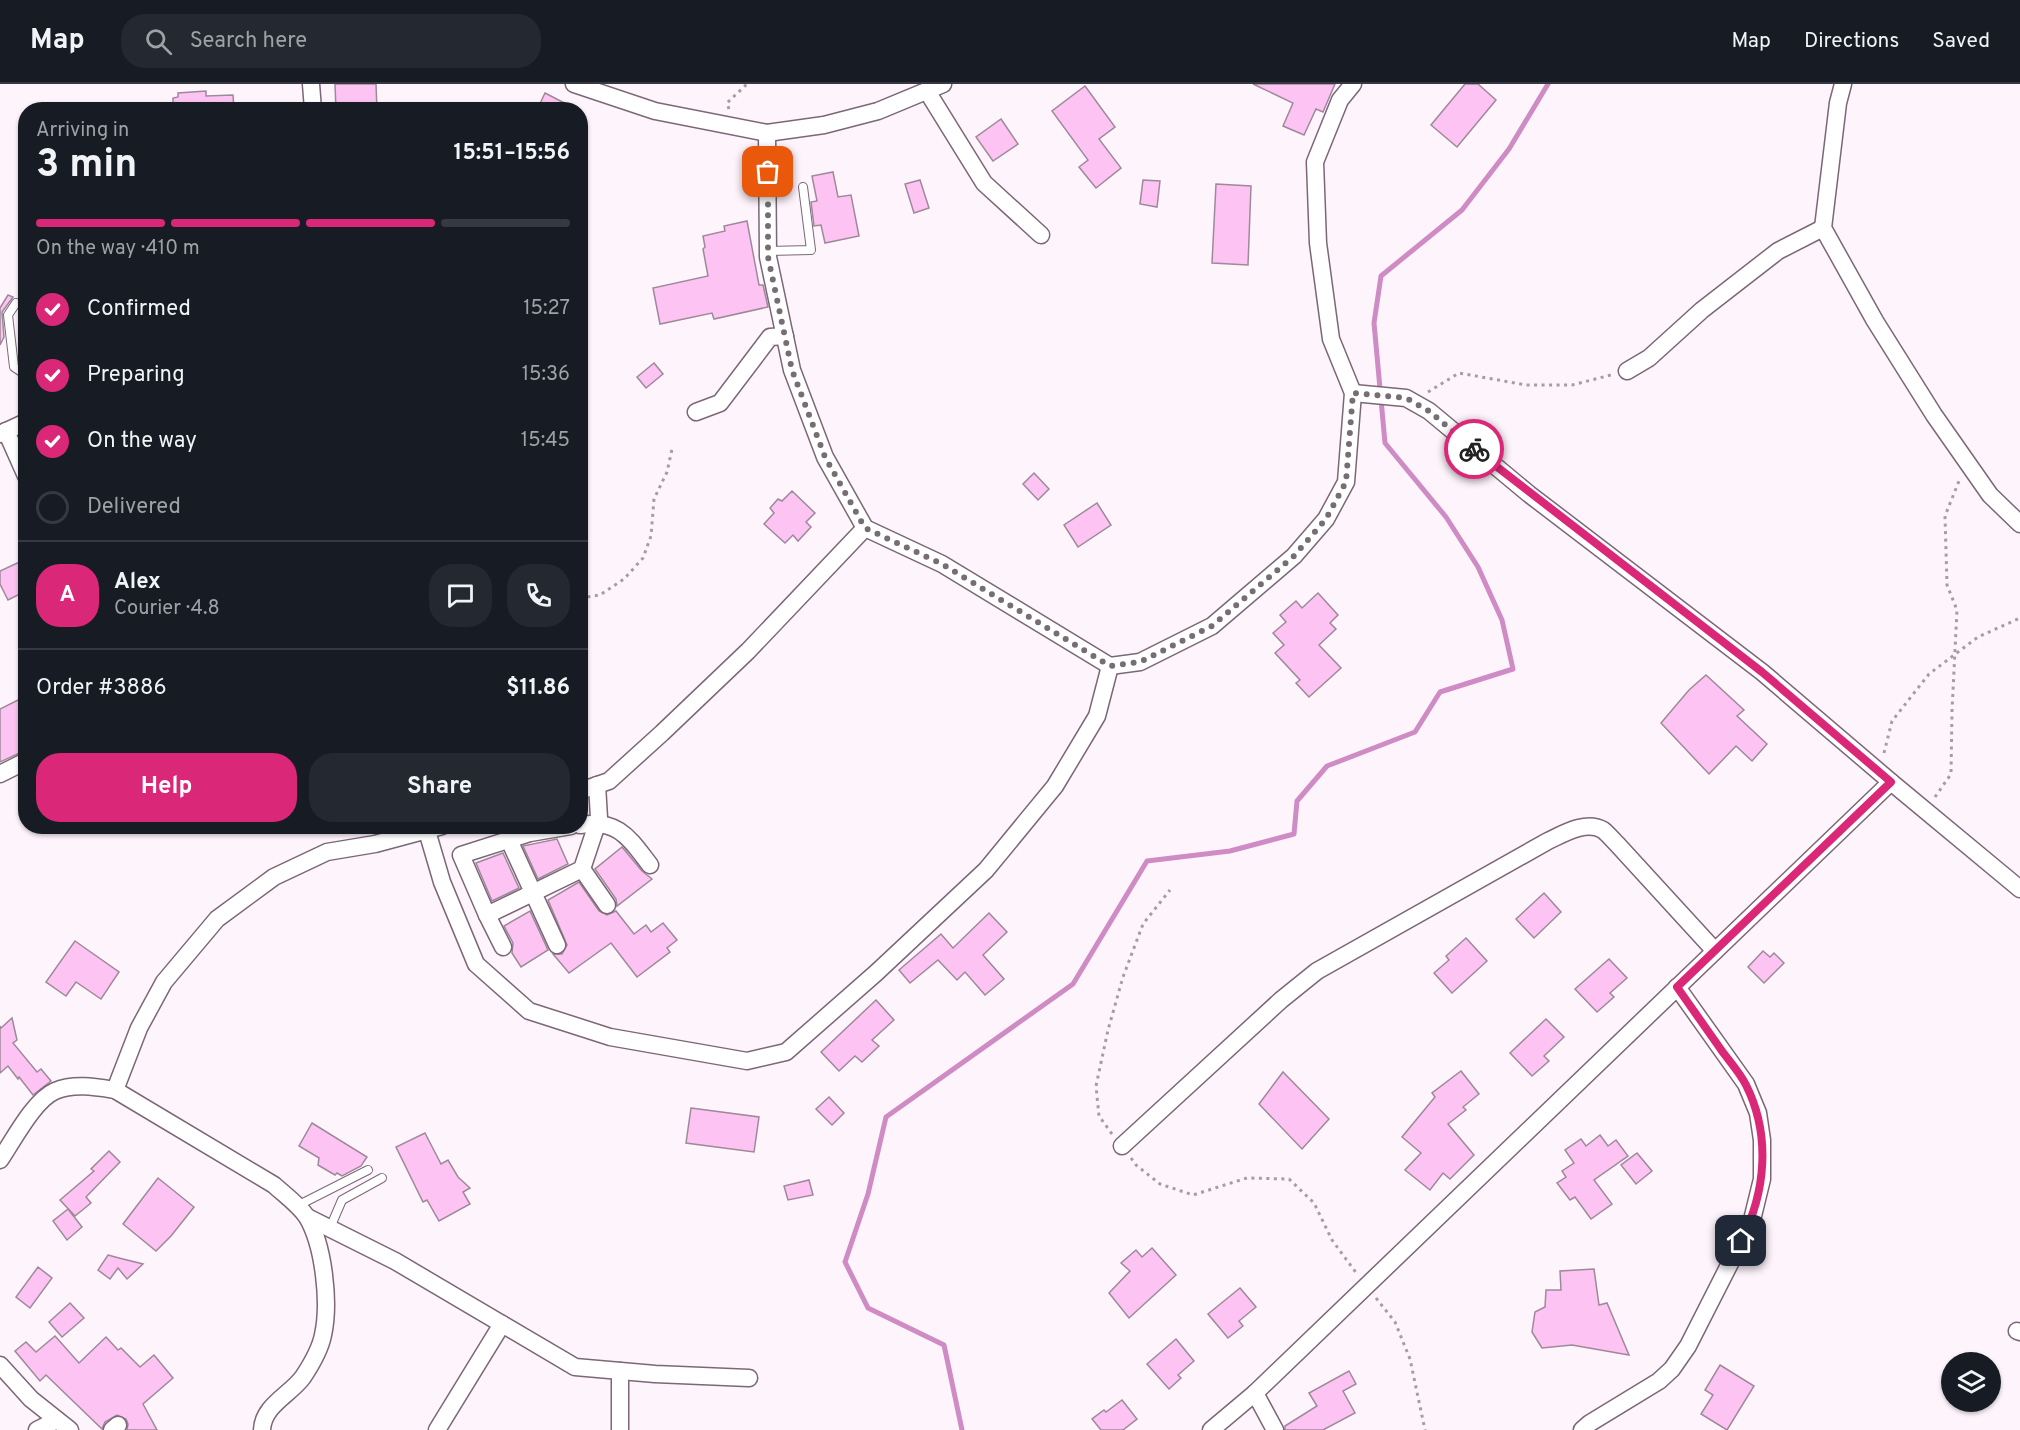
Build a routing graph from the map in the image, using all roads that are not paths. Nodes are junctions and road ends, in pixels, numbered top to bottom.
1 (311, 84) edge
2 (574, 84) edge
3 (943, 84) edge
4 (1353, 84) edge
5 (1843, 84) edge
6 (927, 91) junction
7 (312, 102) edge
8 (767, 133) junction
9 (803, 187) dead end
10 (1823, 228) junction
11 (1041, 235) dead end
12 (768, 251) junction
13 (16, 303) dead end
14 (785, 336) junction
15 (18, 370) edge
16 (1627, 372) road end
17 (1353, 393) junction
18 (696, 412) dead end
19 (18, 425) edge
20 (3, 432) edge
21 (18, 461) edge
22 (2020, 525) edge
23 (865, 528) junction
24 (1110, 666) junction
25 (18, 765) edge
26 (0, 774) edge
27 (1885, 777) junction
28 (597, 785) junction
29 (588, 788) edge
30 (589, 824) edge
31 (411, 834) edge
32 (433, 834) edge
33 (527, 834) edge
34 (587, 834) edge
35 (509, 840) junction
36 (650, 865) dead end
37 (582, 869) junction
38 (2020, 889) edge
39 (533, 892) junction
40 (607, 905) dead end
41 (486, 915) junction
42 (557, 945) dead end
43 (503, 947) dead end
44 (1715, 951) junction
45 (1677, 987) junction
46 (115, 1090) junction
47 (1122, 1146) road end
48 (0, 1160) edge
49 (368, 1170) dead end
50 (382, 1178) dead end
51 (302, 1211) junction
52 (330, 1228) junction
53 (502, 1324) junction
54 (0, 1365) edge
55 (620, 1371) junction
56 (749, 1378) dead end
57 (1255, 1393) junction
58 (64, 1425) edge
59 (37, 1430) edge
60 (262, 1430) edge
61 (437, 1430) edge
62 (620, 1430) edge
63 (1211, 1430) edge
64 (1275, 1430) edge
65 (1582, 1430) edge

1 - 7 street
2 - 8 street
3 - 6 street
4 - 17 street
5 - 10 street
6 - 8 street
6 - 11 street
8 - 12 street
9 - 12 lane
10 - 16 street
10 - 22 street
12 - 14 street
13 - 15 lane
14 - 18 street
14 - 23 street
17 - 24 street
17 - 27 street
19 - 20 street
20 - 21 street
23 - 24 street
23 - 28 street
24 - 32 street
25 - 26 street
27 - 38 street
27 - 44 street
28 - 29 street
28 - 30 street
30 - 36 street
31 - 46 street
33 - 35 street
34 - 37 street
35 - 39 street
35 - 41 street
37 - 39 street
37 - 40 street
39 - 41 street
39 - 42 street
41 - 43 street
44 - 45 street
44 - 47 street
45 - 57 street
45 - 65 street
46 - 48 street
46 - 51 street
49 - 51 lane
50 - 52 lane
51 - 52 street
51 - 60 street
52 - 53 street
53 - 55 street
53 - 61 street
54 - 58 street
55 - 56 street
55 - 62 street
57 - 63 street
57 - 64 street
58 - 59 street

